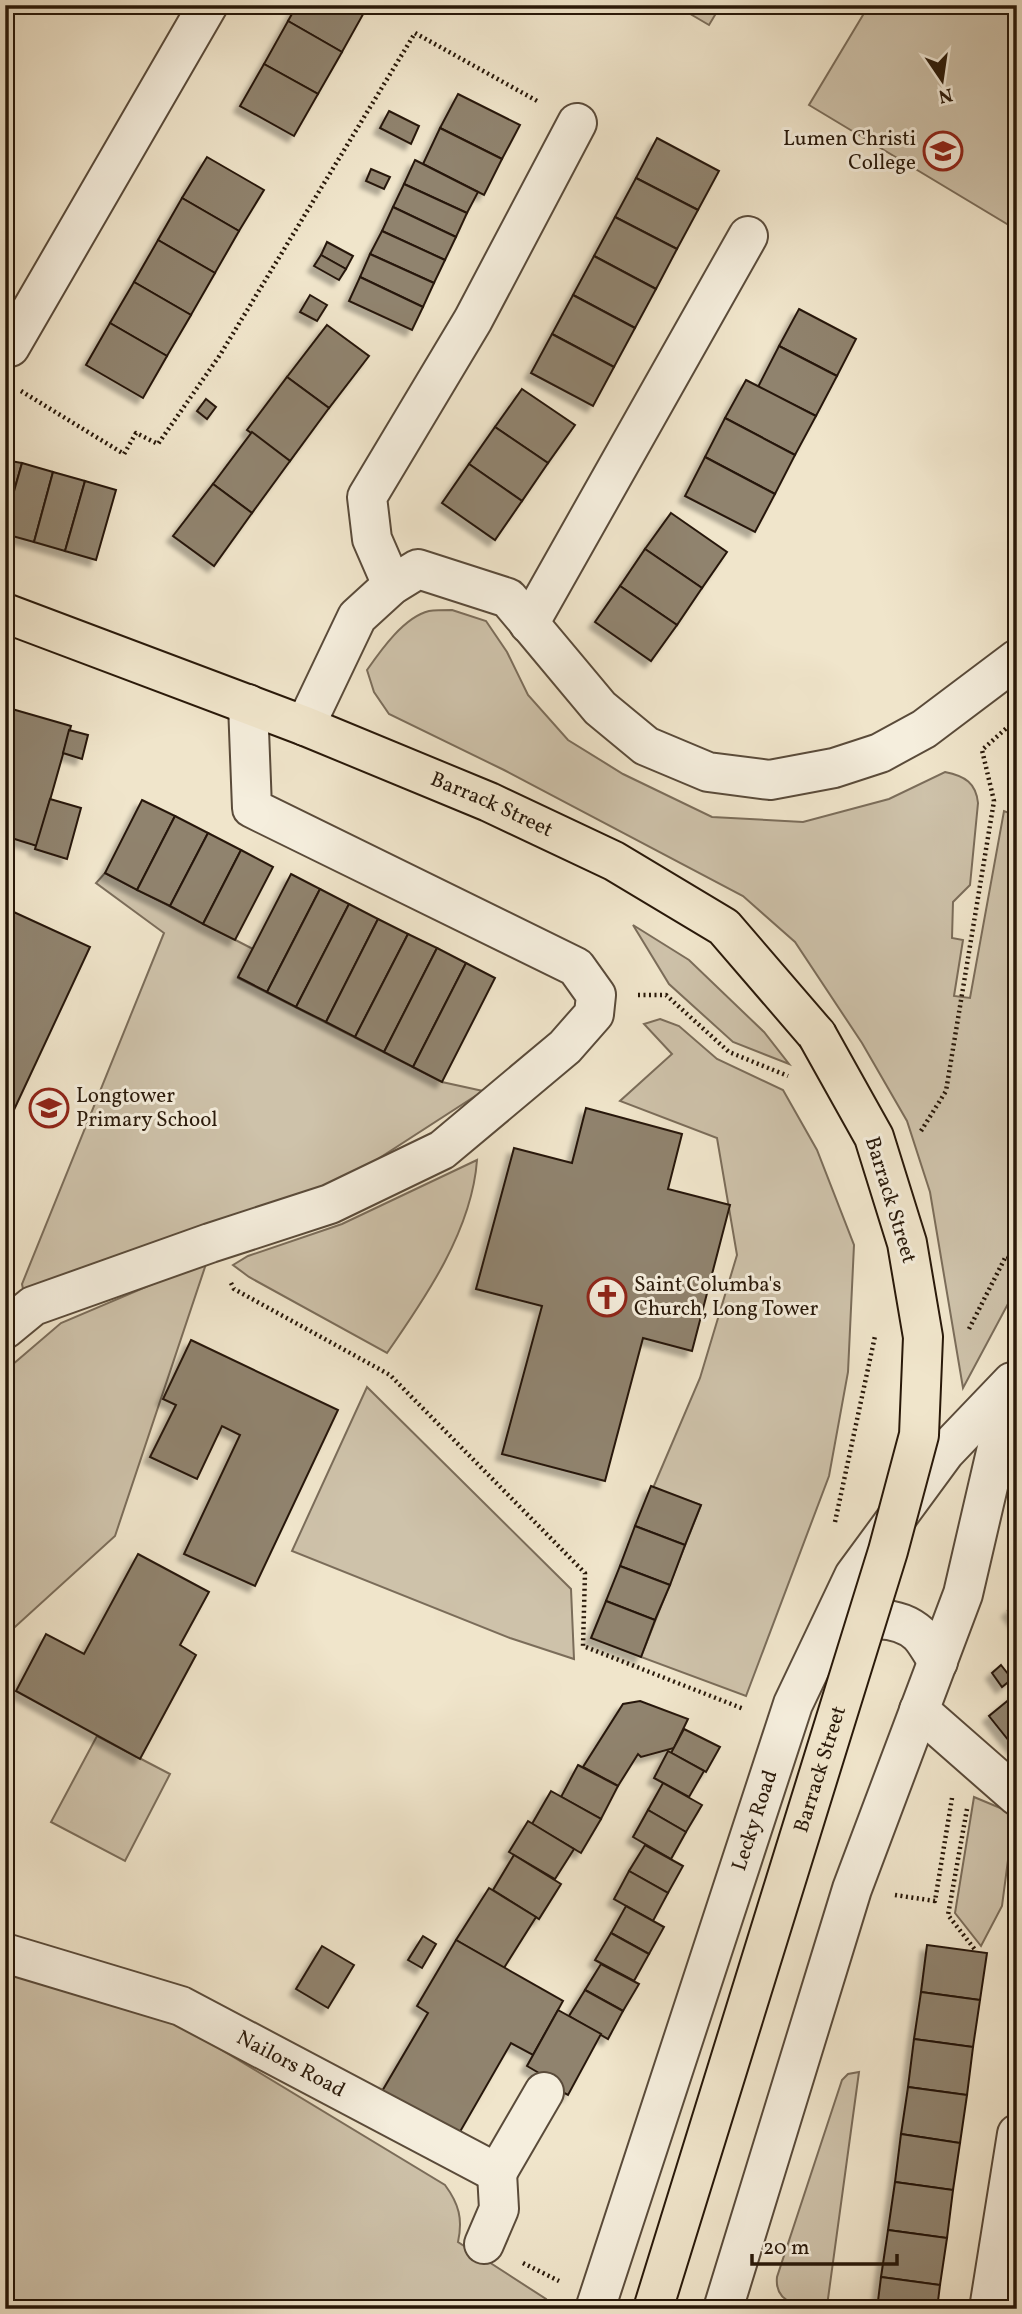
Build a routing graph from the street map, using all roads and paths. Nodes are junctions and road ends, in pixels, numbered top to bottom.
1 (208, 5) edge
2 (577, 123) joint
3 (748, 236) dead end
4 (10, 347) dead end
5 (17, 388) dead end
6 (392, 585) junction
7 (5, 613) edge
8 (530, 624) junction
9 (1017, 659) edge
10 (248, 704) junction
11 (1017, 718) edge
12 (305, 726) junction
13 (596, 995) junction
14 (796, 1079) dead end
15 (888, 1182) junction
16 (234, 1289) dead end
17 (877, 1324) dead end
18 (5, 1329) edge
19 (1014, 1377) edge
20 (831, 1532) dead end
21 (827, 1632) junction
22 (938, 1662) junction
23 (725, 1701) dead end
24 (919, 1710) junction
25 (1017, 1796) edge
26 (960, 1798) dead end
27 (968, 1800) dead end
28 (935, 1902) dead end
29 (976, 1951) dead end
30 (5, 1953) edge
31 (544, 2092) dead end
32 (1017, 2134) edge
33 (497, 2173) junction
34 (484, 2244) dead end
35 (567, 2270) dead end
36 (563, 2283) dead end
37 (594, 2309) edge
38 (653, 2309) edge
39 (723, 2309) edge
40 (989, 2309) edge

1 - 4 street
2 - 5 path
2 - 6 street
3 - 8 street
6 - 8 street
6 - 12 street
7 - 10 main road, Barrack Street
8 - 9 street
10 - 12 main road, Barrack Street
10 - 13 street
11 - 15 path
12 - 15 main road, Barrack Street, bridge
13 - 14 path
13 - 18 street
15 - 38 main road, Barrack Street, bridge
16 - 23 path
17 - 20 path
19 - 21 street, Lecky Road
19 - 22 street, Lecky Road
21 - 22 street
21 - 37 street, Lecky Road
22 - 24 street, Lecky Road
24 - 25 street
24 - 39 street, Lecky Road
26 - 28 path
27 - 29 path
30 - 33 street, Nailors Road
31 - 33 street
32 - 40 street
33 - 34 street
35 - 36 path

